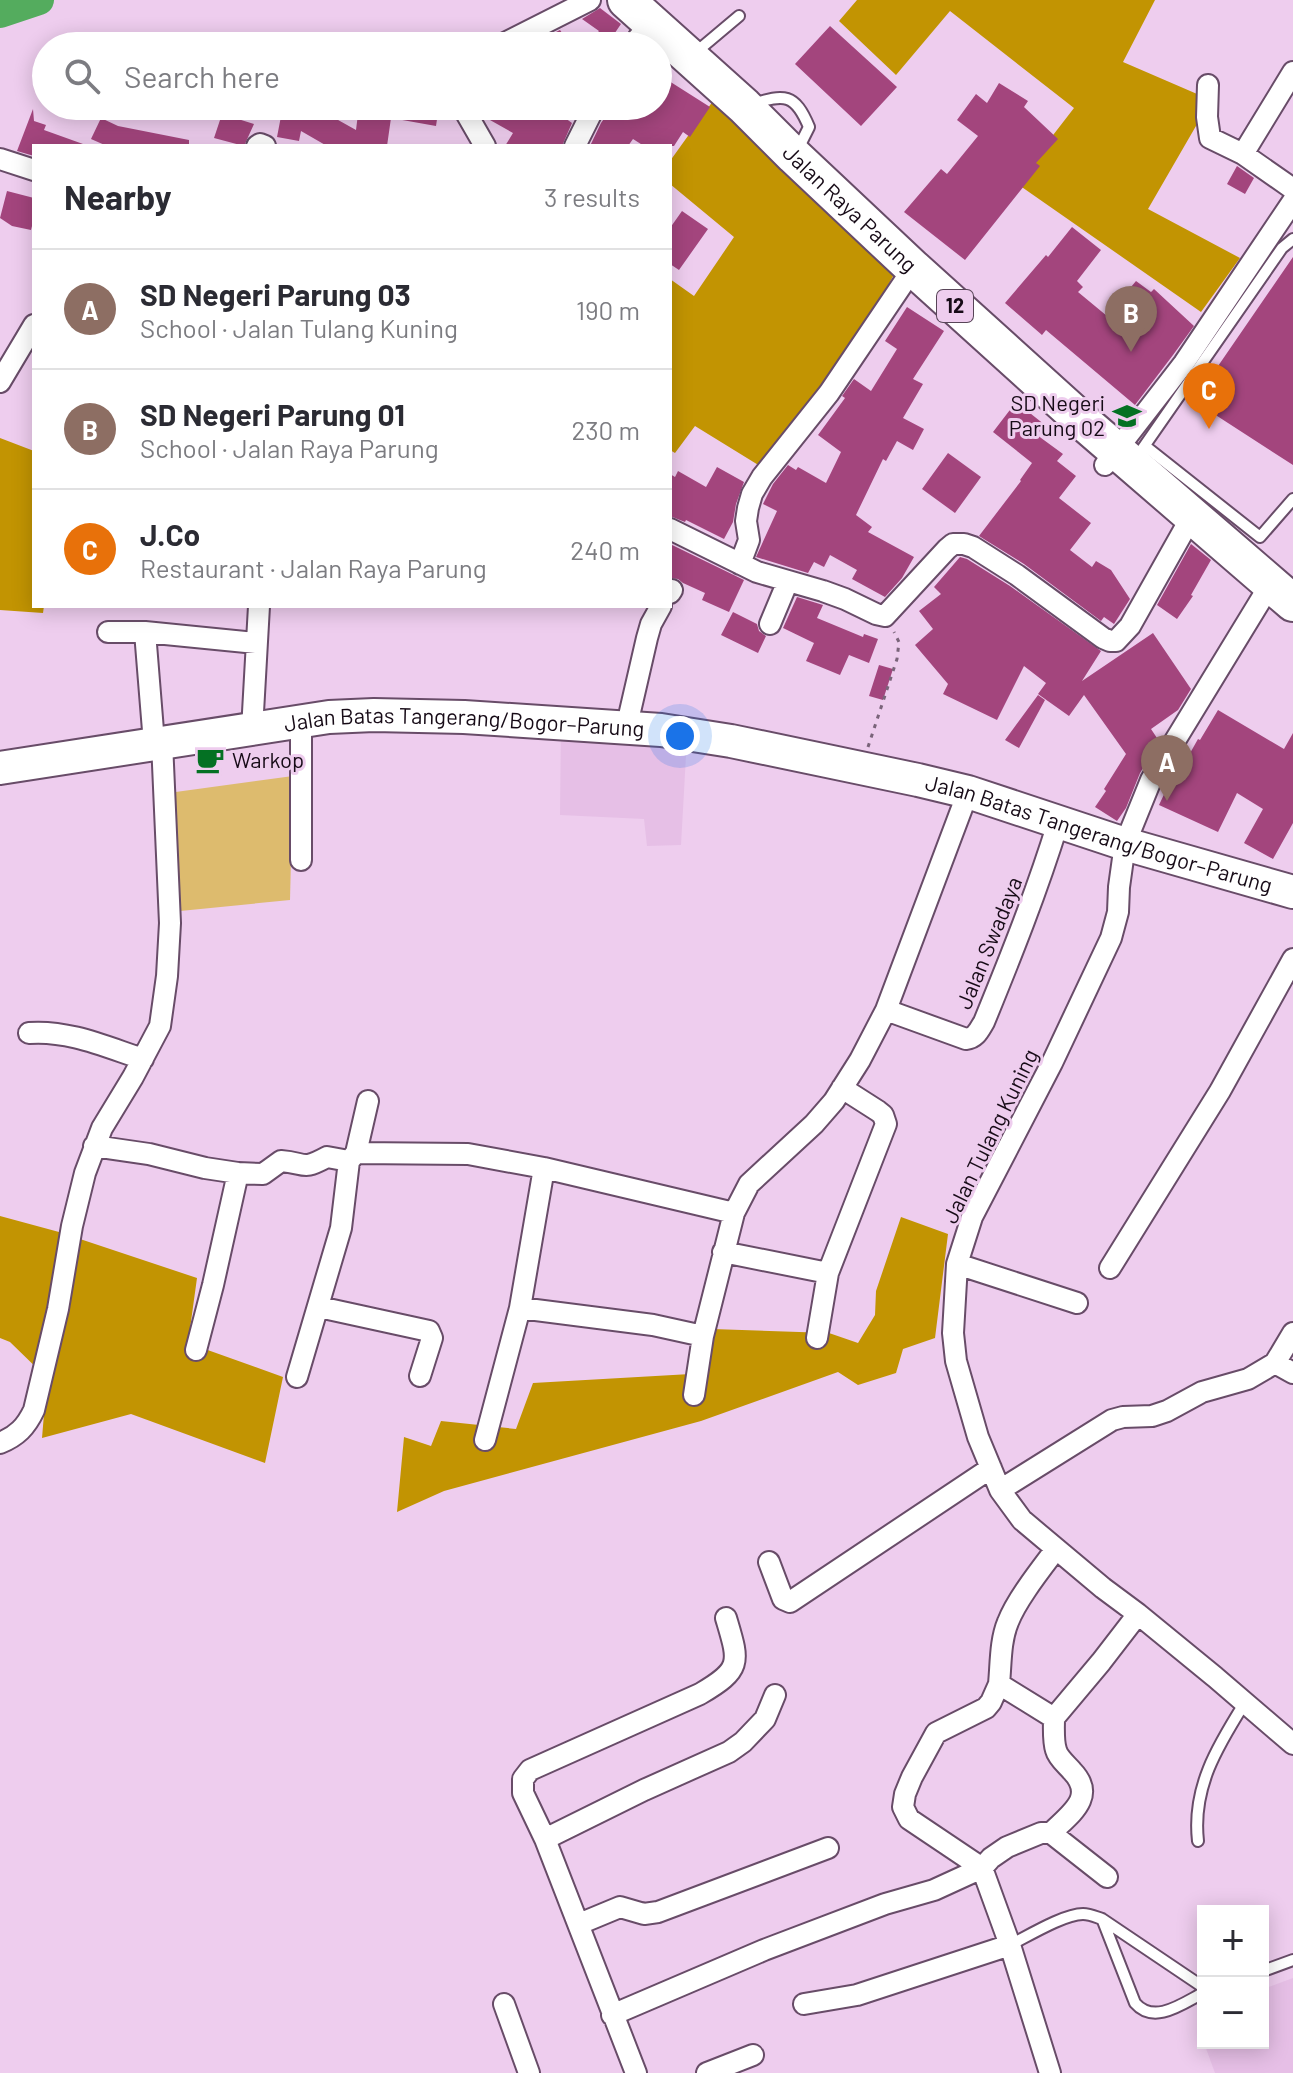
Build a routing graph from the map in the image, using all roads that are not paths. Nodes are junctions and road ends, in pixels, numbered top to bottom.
1 (590, 0) edge
2 (739, 16) dead end
3 (640, 27) edge
4 (527, 32) edge
5 (672, 51) edge
6 (672, 58) edge
7 (1293, 72) edge
8 (1208, 85) dead end
9 (470, 120) edge
10 (588, 120) edge
11 (484, 144) edge
12 (576, 144) edge
13 (1243, 154) junction
14 (0, 159) edge
15 (32, 169) edge
16 (1293, 189) edge
17 (1293, 201) edge
18 (1293, 239) edge
19 (904, 282) junction
20 (32, 328) edge
21 (0, 382) edge
22 (1125, 459) junction
23 (1293, 499) edge
24 (672, 530) edge
25 (1184, 530) junction
26 (1250, 547) junction
27 (740, 564) junction
28 (788, 581) junction
29 (1278, 601) edge
30 (259, 608) edge
31 (661, 608) edge
32 (770, 624) dead end
33 (1293, 625) edge
34 (108, 632) dead end
35 (145, 632) junction
36 (256, 643) junction
37 (301, 722) junction
38 (626, 729) junction
39 (252, 730) junction
40 (158, 743) junction
41 (0, 768) edge
42 (968, 792) junction
43 (1058, 823) junction
44 (1125, 844) junction
45 (301, 860) dead end
46 (1293, 892) edge
47 (1293, 959) edge
48 (886, 1010) junction
49 (29, 1033) dead end
50 (143, 1059) junction
51 (842, 1088) junction
52 (368, 1101) dead end
53 (94, 1146) junction
54 (353, 1157) junction
55 (544, 1168) junction
56 (238, 1173) junction
57 (734, 1213) junction
58 (723, 1252) junction
59 (957, 1264) junction
60 (1110, 1268) dead end
61 (828, 1273) junction
62 (1077, 1303) dead end
63 (319, 1307) junction
64 (520, 1308) junction
65 (1293, 1333) edge
66 (703, 1336) junction
67 (817, 1338) dead end
68 (196, 1350) dead end
69 (1284, 1368) edge
70 (420, 1376) dead end
71 (297, 1377) dead end
72 (694, 1395) dead end
73 (485, 1440) dead end
74 (0, 1443) edge
75 (991, 1468) junction
76 (1000, 1490) junction
77 (1056, 1549) junction
78 (769, 1562) dead end
79 (1138, 1614) junction
80 (726, 1618) dead end
81 (999, 1684) junction
82 (775, 1695) dead end
83 (1244, 1704) junction
84 (1054, 1718) junction
85 (1293, 1744) edge
86 (1051, 1833) junction
87 (545, 1839) junction
88 (1198, 1841) dead end
89 (828, 1848) dead end
90 (982, 1868) junction
91 (1107, 1877) dead end
92 (1102, 1919) junction
93 (579, 1924) junction
94 (1010, 1945) junction
95 (1293, 1960) edge
96 (1269, 1969) edge
97 (1197, 1983) edge
98 (1197, 1996) edge
99 (504, 2004) dead end
100 (804, 2004) dead end
101 (612, 2015) junction
102 (753, 2055) dead end
103 (529, 2073) edge
104 (636, 2073) edge
105 (707, 2073) edge
106 (1050, 2073) edge

1 - 4 street
2 - 3 lane
5 - 22 highway, Jalan Raya Parung / 12
6 - 19 highway, Jalan Raya Parung / 12
7 - 13 street
8 - 13 street
9 - 11 street
10 - 12 street
13 - 16 street
14 - 15 street
17 - 22 street
18 - 22 lane
19 - 22 highway, Jalan Raya Parung / 12
19 - 27 street
20 - 21 street
22 - 25 highway, Jalan Raya Parung / 12
22 - 26 highway, Jalan Raya Parung / 12
23 - 26 lane
24 - 27 street
25 - 28 street
25 - 29 highway, Jalan Raya Parung / 12
26 - 29 highway, Jalan Raya Parung / 12
27 - 28 street
28 - 32 street
29 - 33 highway, Jalan Raya Parung / 12
29 - 44 street, Jalan Tulang Kuning
30 - 36 street
31 - 38 street
34 - 35 street
35 - 36 street
35 - 40 street
36 - 39 street
37 - 38 main road, Jalan Batas Tangerang/Bogor–Parung
37 - 39 main road, Jalan Batas Tangerang/Bogor–Parung
37 - 45 street
38 - 42 main road, Jalan Batas Tangerang/Bogor–Parung
39 - 40 main road, Jalan Batas Tangerang/Bogor–Parung
40 - 41 main road, Jalan Batas Tangerang/Bogor–Parung
40 - 50 street
42 - 43 main road, Jalan Batas Tangerang/Bogor–Parung
42 - 48 street
43 - 44 main road, Jalan Batas Tangerang/Bogor–Parung
43 - 48 street, Jalan Swadaya
44 - 46 main road, Jalan Batas Tangerang/Bogor–Parung
44 - 59 street, Jalan Tulang Kuning
47 - 60 street
48 - 51 street
49 - 50 street
50 - 53 street
51 - 57 street
51 - 61 street
52 - 54 street
53 - 56 street
53 - 74 street
54 - 55 street
54 - 56 street
54 - 63 street
55 - 57 street
55 - 64 street
56 - 68 street
57 - 58 street
58 - 61 street
58 - 66 street
59 - 62 street
59 - 75 street, Jalan Tulang Kuning
61 - 67 street
63 - 70 street
63 - 71 street
64 - 66 street
64 - 73 street
65 - 69 street
66 - 72 street
69 - 76 street
75 - 76 street, Jalan Tulang Kuning
75 - 78 street
76 - 77 street, Jalan Tulang Kuning
77 - 79 street, Jalan Tulang Kuning
77 - 81 street
79 - 83 street, Jalan Tulang Kuning
79 - 84 street
80 - 87 street
81 - 84 street
81 - 90 street
82 - 87 street
83 - 85 street, Jalan Tulang Kuning
83 - 88 lane
84 - 86 street
86 - 90 street
86 - 91 street
87 - 93 street
89 - 93 street
90 - 94 street
90 - 101 street
92 - 94 lane
92 - 97 lane
92 - 98 lane
93 - 101 street
94 - 100 street
94 - 106 street
95 - 96 lane
99 - 103 street
101 - 104 street
102 - 105 street

